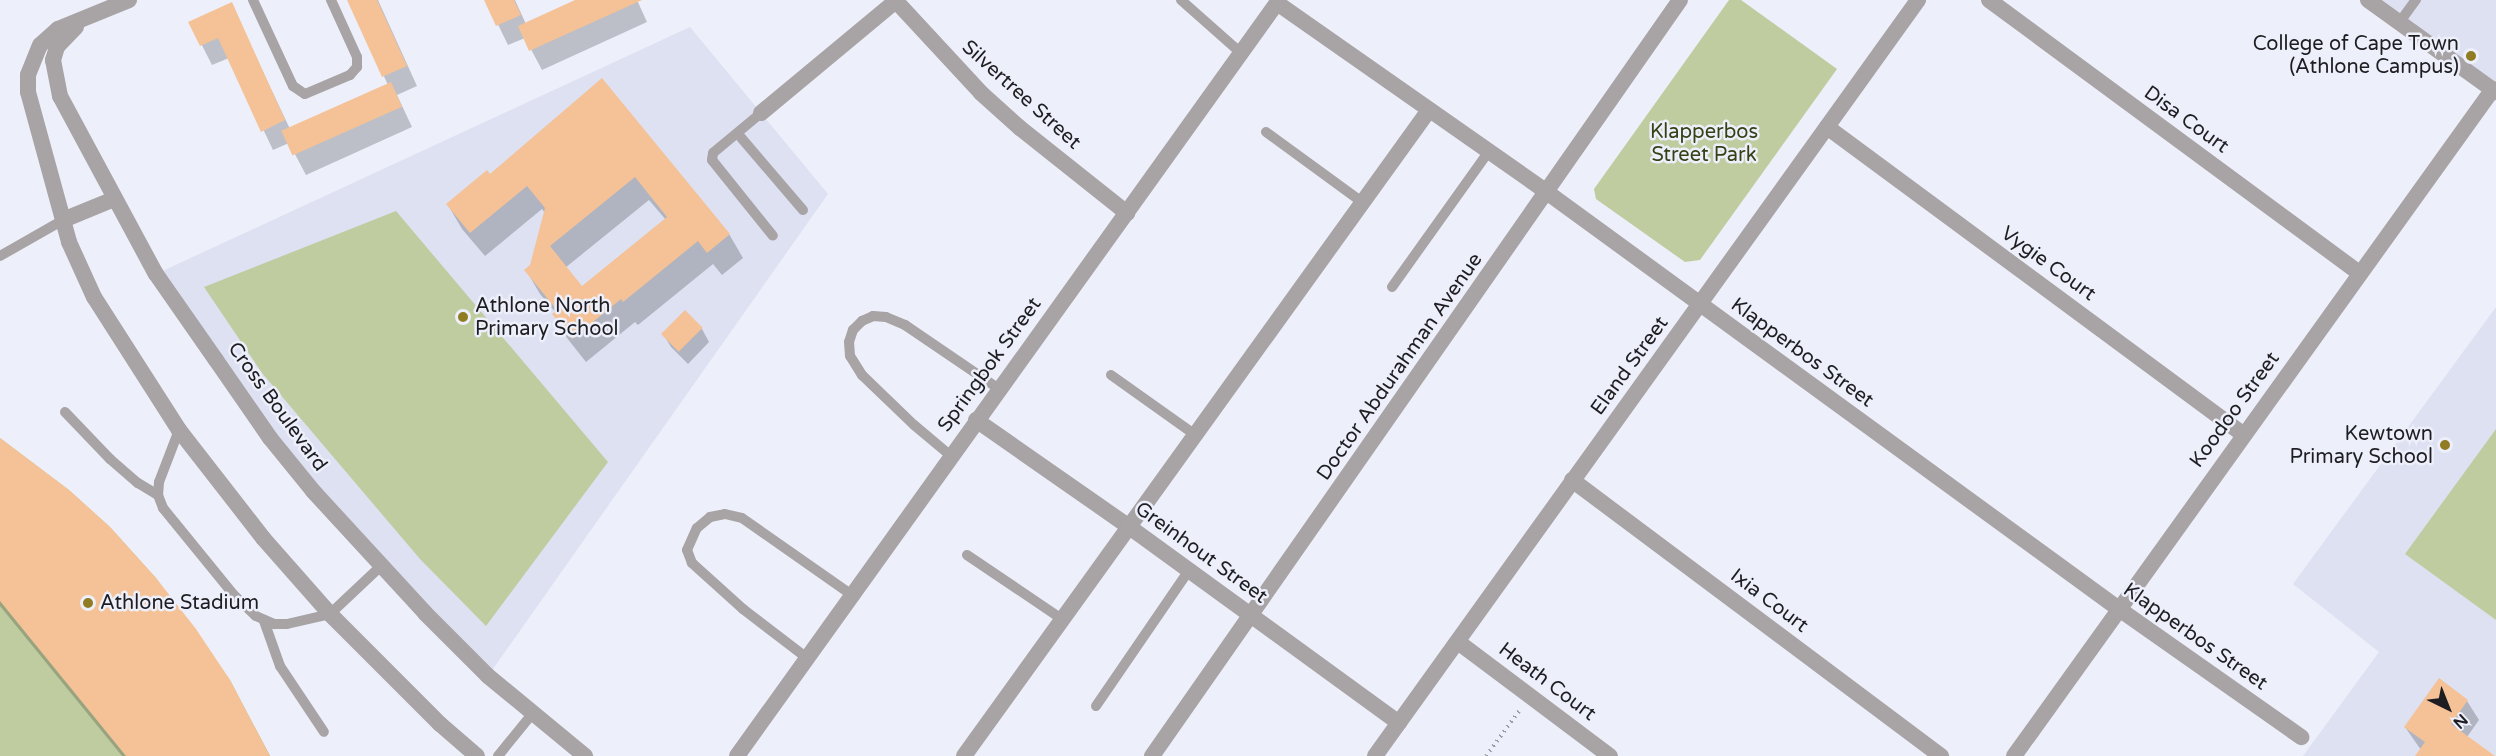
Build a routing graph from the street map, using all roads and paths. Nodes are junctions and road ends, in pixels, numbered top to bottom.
1 (129, 0) edge
2 (253, 0) edge
3 (331, 0) edge
4 (1181, 0) edge
5 (1680, 0) edge
6 (1918, 0) edge
7 (1989, 0) edge
8 (2368, 0) edge
9 (2416, 0) edge
10 (895, 1) edge
11 (1278, 1) edge
12 (84, 20) junction
13 (2399, 23) junction
14 (1241, 53) junction
15 (2494, 90) edge
16 (1429, 110) junction
17 (761, 113) joint
18 (1827, 127) junction
19 (1266, 132) dead end
20 (738, 134) junction
21 (1489, 152) junction
22 (1548, 193) junction
23 (114, 199) junction
24 (1362, 202) junction
25 (803, 210) dead end
26 (1126, 213) junction
27 (63, 220) junction
28 (773, 236) dead end
29 (0, 256) edge
30 (2359, 273) junction
31 (1392, 287) dead end
32 (1700, 304) junction
33 (1111, 375) dead end
34 (999, 389) junction
35 (65, 412) dead end
36 (976, 420) junction
37 (179, 430) junction
38 (1194, 434) junction
39 (2244, 435) junction
40 (951, 456) junction
41 (1572, 480) junction
42 (158, 495) junction
43 (1128, 526) junction
44 (967, 555) dead end
45 (381, 566) junction
46 (1189, 570) junction
47 (852, 594) junction
48 (2119, 609) junction
49 (330, 614) junction
50 (1251, 615) junction
51 (1062, 619) junction
52 (264, 621) junction
53 (1458, 642) junction
54 (807, 658) junction
55 (1530, 696) junction
56 (1096, 706) dead end
57 (532, 714) junction
58 (1399, 723) junction
59 (324, 732) dead end
60 (2301, 737) dead end
61 (477, 756) edge
62 (498, 756) edge
63 (585, 756) edge
64 (737, 756) edge
65 (964, 756) edge
66 (1152, 756) edge
67 (1375, 756) edge
68 (1486, 756) edge
69 (1610, 756) edge
70 (1941, 756) edge
71 (2014, 756) edge

1 - 12 street, Cross Boulevard
2 - 3 lane
4 - 14 lane
5 - 22 street, Doctor Abdurahman Avenue
6 - 18 street, Eland Street
7 - 30 street, Disa Court
8 - 13 street
9 - 13 lane
10 - 17 street
10 - 26 street, Silvertree Street
11 - 14 street, Springbok Street
11 - 16 street, Klapperbos Street
12 - 23 street, Cross Boulevard
12 - 27 street, Cross Boulevard
13 - 15 street
14 - 26 street, Springbok Street
15 - 30 street, Koodoo Street
16 - 21 street, Klapperbos Street
16 - 24 street
17 - 20 lane
18 - 32 street, Eland Street
18 - 39 street, Vygie Court
19 - 24 lane
20 - 25 lane
20 - 28 lane
21 - 22 street, Klapperbos Street
21 - 31 lane
22 - 32 street, Klapperbos Street
22 - 50 street, Doctor Abdurahman Avenue
23 - 27 street
23 - 45 street, Cross Boulevard
24 - 38 street
26 - 34 street, Springbok Street
27 - 29 lane
27 - 37 street, Cross Boulevard
30 - 39 street, Koodoo Street
32 - 41 street, Eland Street
32 - 48 street, Klapperbos Street
33 - 38 lane
34 - 36 street, Springbok Street
34 - 40 lane
35 - 42 lane
36 - 40 street, Springbok Street
36 - 43 street, Greinhout Street
37 - 42 lane
37 - 49 street, Cross Boulevard
38 - 43 street
39 - 48 street, Koodoo Street
40 - 47 street, Springbok Street
41 - 53 street, Eland Street
41 - 70 street, Ixia Court
42 - 52 lane
43 - 46 street, Greinhout Street
43 - 51 street
44 - 51 lane
45 - 49 lane
45 - 57 street, Cross Boulevard
46 - 50 street, Greinhout Street
46 - 56 lane
47 - 54 street, Springbok Street
47 - 54 lane
48 - 60 street, Klapperbos Street
48 - 71 street, Koodoo Street
49 - 52 lane
49 - 61 street, Cross Boulevard
50 - 58 street, Greinhout Street
50 - 66 street, Doctor Abdurahman Avenue
51 - 65 street
52 - 59 lane
53 - 55 street, Heath Court
53 - 58 street, Eland Street
54 - 64 street, Springbok Street
55 - 68 path
55 - 69 street, Heath Court
57 - 62 lane
57 - 63 street, Cross Boulevard
58 - 67 street, Eland Street

